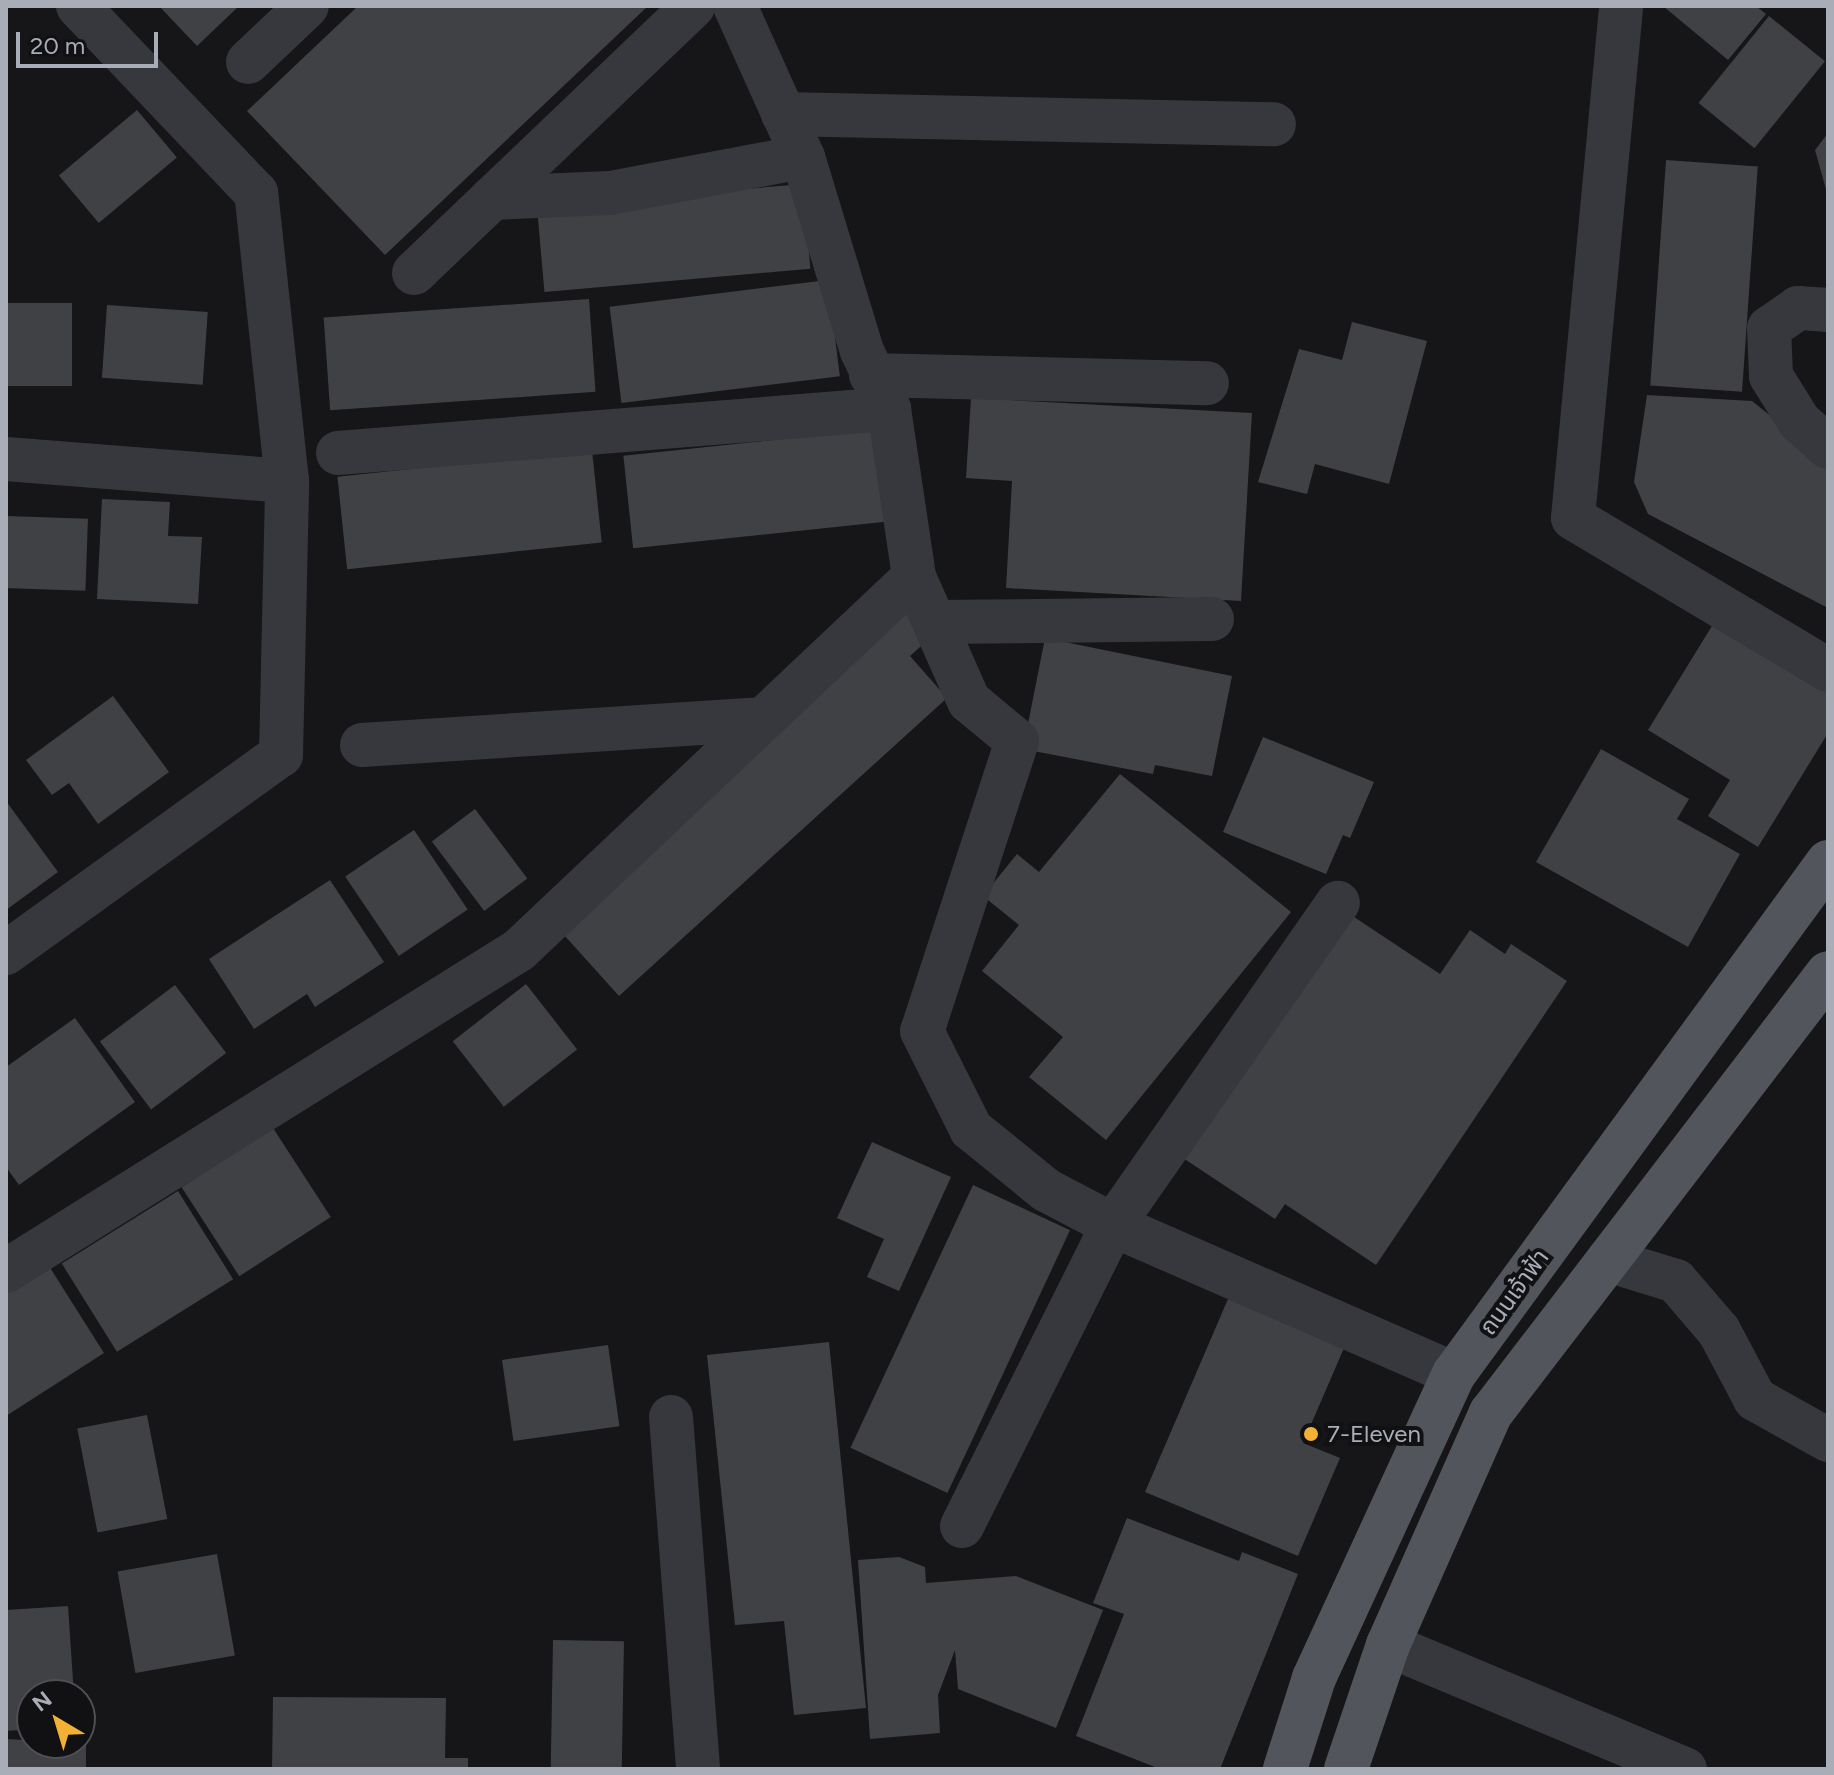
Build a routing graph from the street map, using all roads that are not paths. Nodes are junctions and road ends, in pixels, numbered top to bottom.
1 (78, 6) edge
2 (307, 6) edge
3 (693, 6) edge
4 (735, 6) edge
5 (1621, 8) edge
6 (248, 62) dead end
7 (783, 114) junction
8 (1274, 124) dead end
9 (803, 157) junction
10 (492, 198) junction
11 (414, 273) dead end
12 (1828, 310) edge
13 (1207, 383) dead end
14 (880, 392) junction
15 (1828, 447) edge
16 (338, 453) dead end
17 (6, 459) edge
18 (287, 481) junction
19 (914, 577) junction
20 (1212, 619) dead end
21 (936, 622) junction
22 (1828, 670) edge
23 (763, 719) junction
24 (362, 745) dead end
25 (1828, 862) edge
26 (1338, 903) dead end
27 (6, 953) edge
28 (1828, 973) edge
29 (1113, 1225) junction
30 (1608, 1260) junction
31 (6, 1271) edge
32 (1454, 1374) junction
33 (671, 1417) dead end
34 (1828, 1440) edge
35 (962, 1526) dead end
36 (1388, 1645) junction
37 (698, 1769) edge
38 (1285, 1769) edge
39 (1346, 1769) edge
40 (1685, 1769) edge

1 - 18 street
2 - 6 street
3 - 10 street
4 - 7 street
5 - 22 street
7 - 8 street
7 - 9 street
9 - 10 street
9 - 14 street
10 - 11 street
12 - 15 street
13 - 14 street
14 - 16 street
14 - 19 street
17 - 18 street
18 - 27 street
19 - 21 street
19 - 23 street
20 - 21 street
21 - 29 street
23 - 24 street
23 - 31 street
25 - 32 main road, ถนนเจ้าฟ้า
26 - 29 street
28 - 30 main road
29 - 32 street
29 - 35 street
30 - 34 street
30 - 36 main road
32 - 38 main road, ถนนเจ้าฟ้า
33 - 37 street
36 - 39 main road
36 - 40 street

